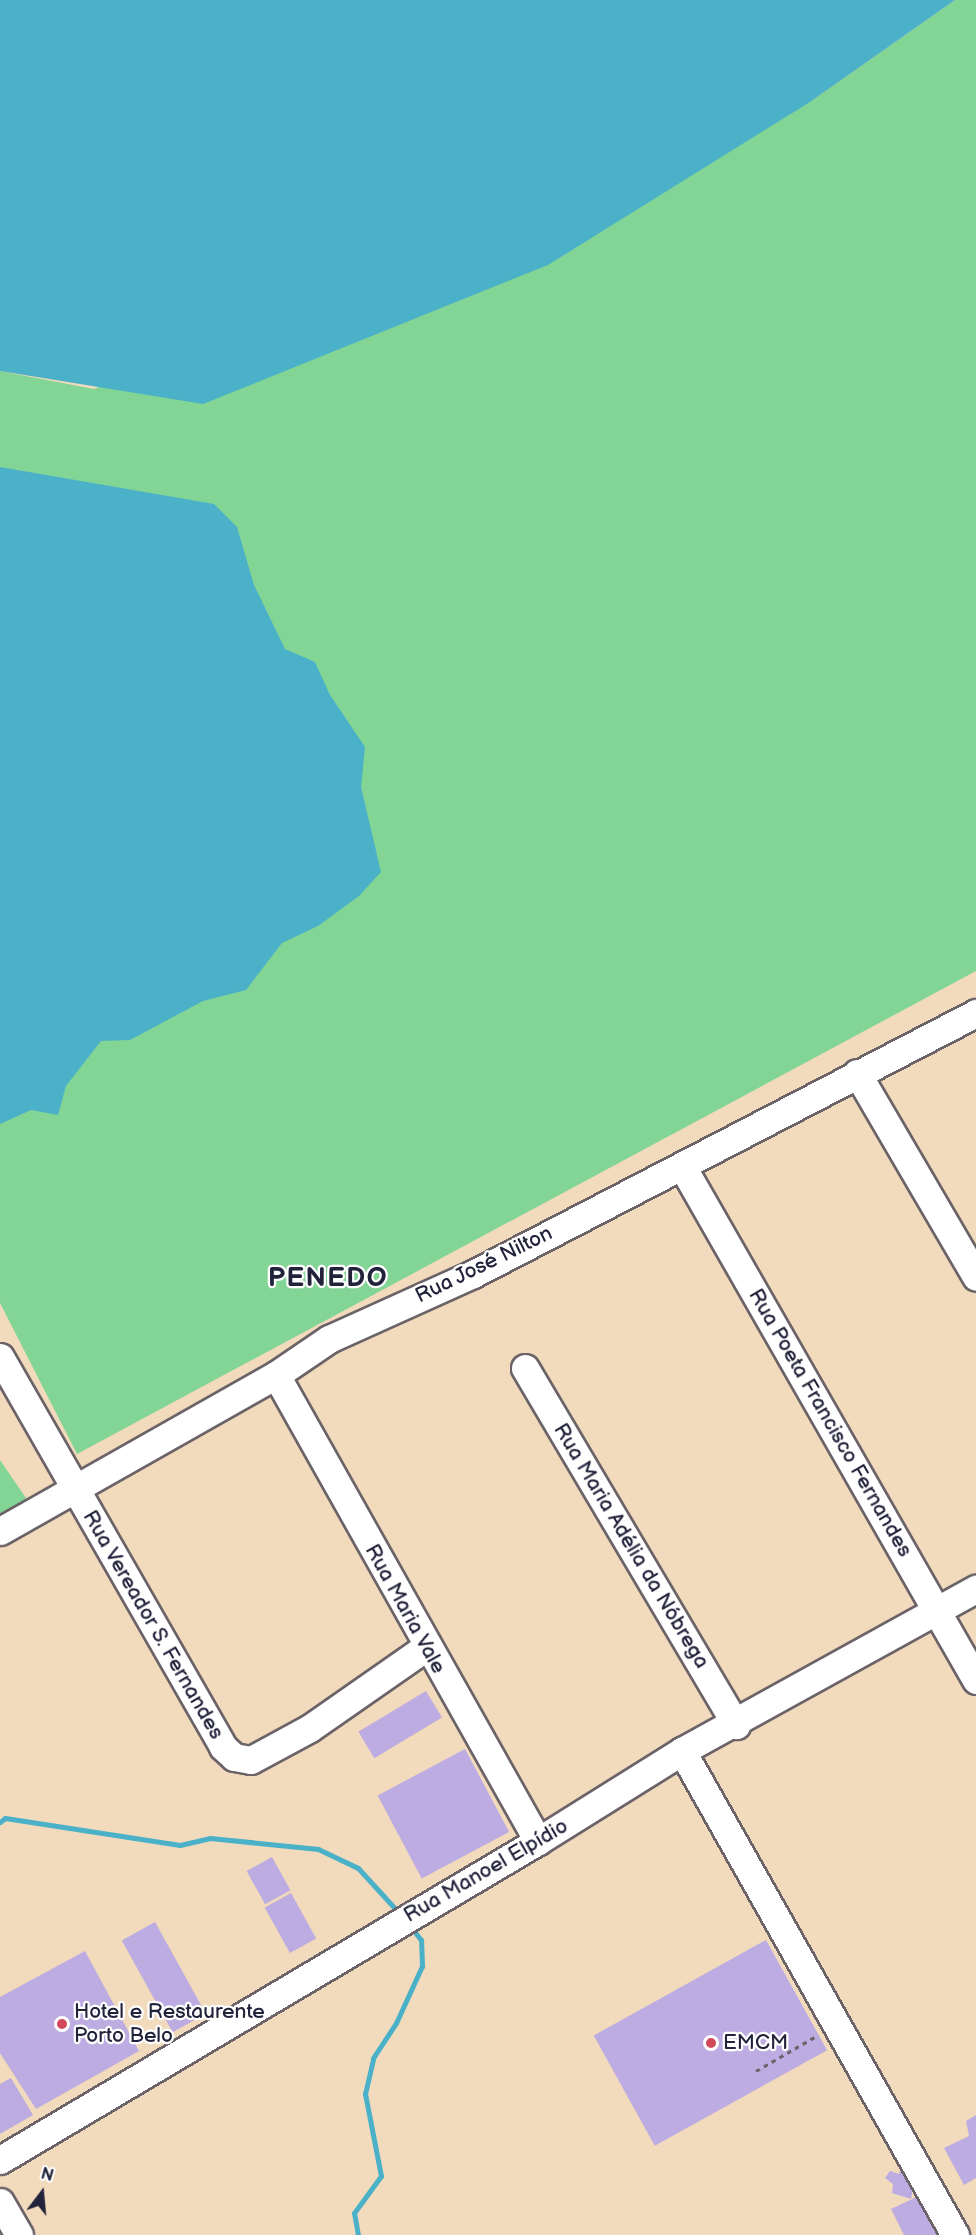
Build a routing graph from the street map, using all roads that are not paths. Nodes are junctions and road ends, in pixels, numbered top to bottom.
1 (976, 1013) edge
2 (856, 1073) junction
3 (682, 1166) junction
4 (976, 1277) edge
5 (0, 1357) edge
6 (525, 1368) dead end
7 (276, 1375) junction
8 (76, 1491) junction
9 (0, 1531) edge
10 (976, 1589) edge
11 (938, 1610) junction
12 (426, 1647) junction
13 (976, 1680) edge
14 (736, 1725) junction
15 (682, 1751) junction
16 (538, 1842) junction
17 (0, 2160) edge
18 (0, 2202) edge
19 (19, 2235) edge
20 (956, 2235) edge

1 - 2 street, Rua José Nilton
2 - 3 street, Rua José Nilton
2 - 4 street
3 - 7 street, Rua José Nilton
3 - 11 street, Rua Poeta Francisco Fernandes
5 - 8 street, Rua Vereador S. Fernandes
6 - 14 street, Rua Maria Adélia da Nóbrega
7 - 8 street, Rua José Nilton
7 - 12 street, Rua Maria Vale
8 - 9 street, Rua José Nilton
8 - 12 street, Rua Vereador S. Fernandes
10 - 11 street, Rua Manoel Elpídio
11 - 13 street, Rua Poeta Francisco Fernandes
11 - 14 street, Rua Manoel Elpídio
12 - 16 street, Rua Maria Vale
14 - 15 street, Rua Manoel Elpídio
15 - 16 street, Rua Manoel Elpídio
15 - 20 street
16 - 17 street, Rua Manoel Elpídio
18 - 19 street

